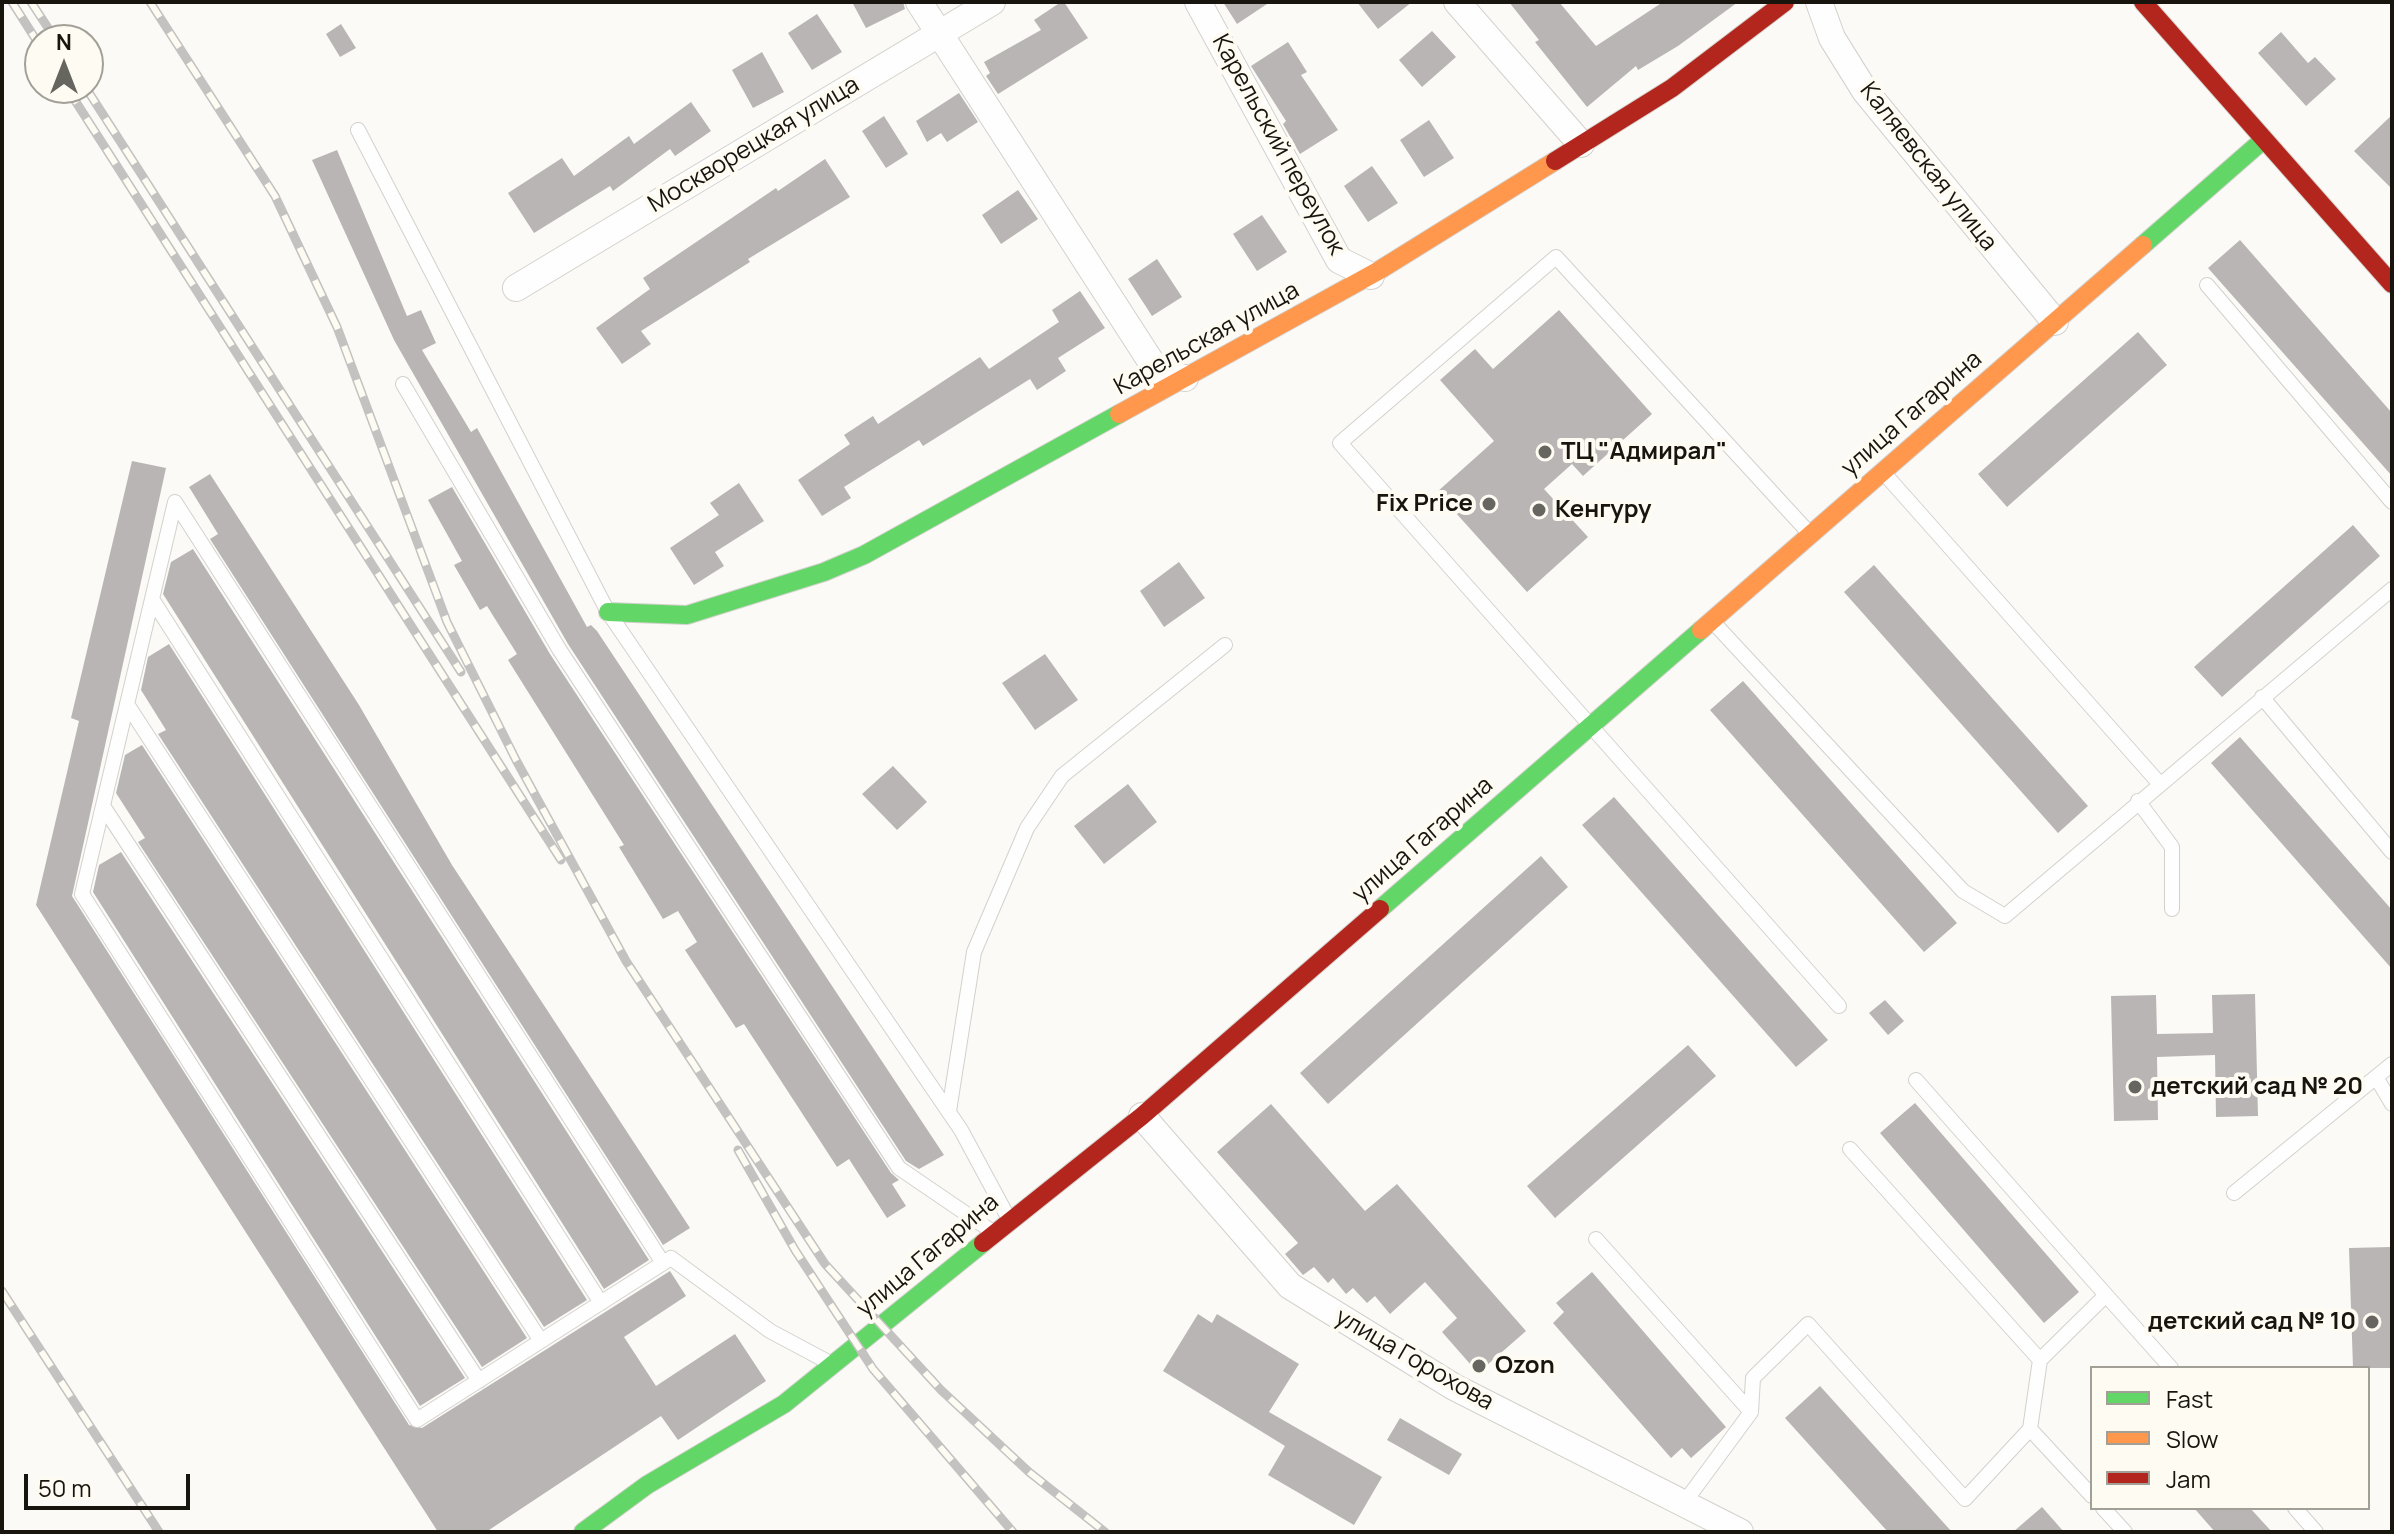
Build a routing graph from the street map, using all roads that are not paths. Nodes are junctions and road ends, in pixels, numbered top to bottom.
1 (919, 2) edge
2 (992, 2) edge
3 (1198, 2) edge
4 (1457, 2) edge
5 (1785, 2) edge
6 (1819, 2) edge
7 (2143, 2) edge
8 (939, 33) junction
9 (358, 130) dead end
10 (2262, 141) junction
11 (1581, 144) junction
12 (1371, 276) junction
13 (2392, 284) edge
14 (2207, 285) dead end
15 (516, 288) dead end
16 (2055, 322) junction
17 (1185, 378) junction
18 (403, 384) dead end
19 (1883, 471) junction
20 (2392, 502) edge
21 (1810, 534) junction
22 (2392, 589) edge
23 (152, 599) junction
24 (608, 612) junction
25 (1712, 620) junction
26 (1225, 645) dead end
27 (2262, 697) junction
28 (127, 704) junction
29 (1590, 726) junction
30 (2159, 783) junction
31 (2138, 801) junction
32 (103, 806) junction
33 (2392, 852) edge
34 (2172, 909) dead end
35 (1839, 1006) dead end
36 (2392, 1064) edge
37 (2376, 1077) junction
38 (1916, 1080) dead end
39 (2392, 1104) edge
40 (949, 1111) junction
41 (1142, 1116) junction
42 (1850, 1149) dead end
43 (2234, 1193) dead end
44 (1010, 1219) junction
45 (994, 1232) junction
46 (1596, 1239) dead end
47 (663, 1263) junction
48 (2106, 1295) junction
49 (601, 1303) junction
50 (541, 1341) junction
51 (2040, 1360) junction
52 (834, 1365) junction
53 (2169, 1366) edge
54 (479, 1381) junction
55 (1751, 1412) junction
56 (2030, 1429) junction
57 (2090, 1494) edge
58 (1684, 1503) junction
59 (2105, 1510) edge
60 (2297, 1510) edge
61 (583, 1532) edge
62 (1740, 1532) edge
63 (2125, 1532) edge
64 (2316, 1532) edge

1 - 8 street
2 - 8 street, Москворецкая улица
3 - 12 street, Карельский переулок
4 - 11 street
5 - 11 street, Карельская улица
6 - 16 street, Каляевская улица
7 - 10 street
8 - 15 street, Москворецкая улица
8 - 17 street
9 - 24 lane
10 - 13 street
10 - 16 street, улица Гагарина
11 - 12 street, Карельская улица
12 - 17 street, Карельская улица
14 - 20 lane
16 - 19 street, улица Гагарина
17 - 24 street, Карельская улица
18 - 45 lane
19 - 21 street, улица Гагарина
19 - 30 lane
21 - 25 street, улица Гагарина
21 - 29 lane
22 - 27 lane
23 - 28 lane
23 - 47 lane
23 - 49 lane
24 - 40 lane
25 - 29 street, улица Гагарина
25 - 31 lane
26 - 40 lane
27 - 30 lane
27 - 33 lane
28 - 32 lane
28 - 50 lane
29 - 35 lane
29 - 41 street, улица Гагарина
30 - 31 lane
31 - 34 lane
32 - 54 lane
32 - 54 lane
36 - 37 lane
37 - 39 lane
37 - 43 lane
38 - 48 lane
40 - 44 lane
41 - 44 street, улица Гагарина
41 - 58 street, улица Горохова
42 - 51 lane
44 - 45 street, улица Гагарина
45 - 52 street, улица Гагарина
46 - 55 lane
47 - 49 lane
47 - 52 lane
48 - 51 lane
48 - 53 lane
49 - 50 lane
50 - 54 lane
51 - 56 lane
52 - 61 street, улица Гагарина
55 - 56 lane
55 - 58 lane
56 - 57 lane
58 - 62 street, улица Горохова
59 - 63 lane
60 - 64 lane

